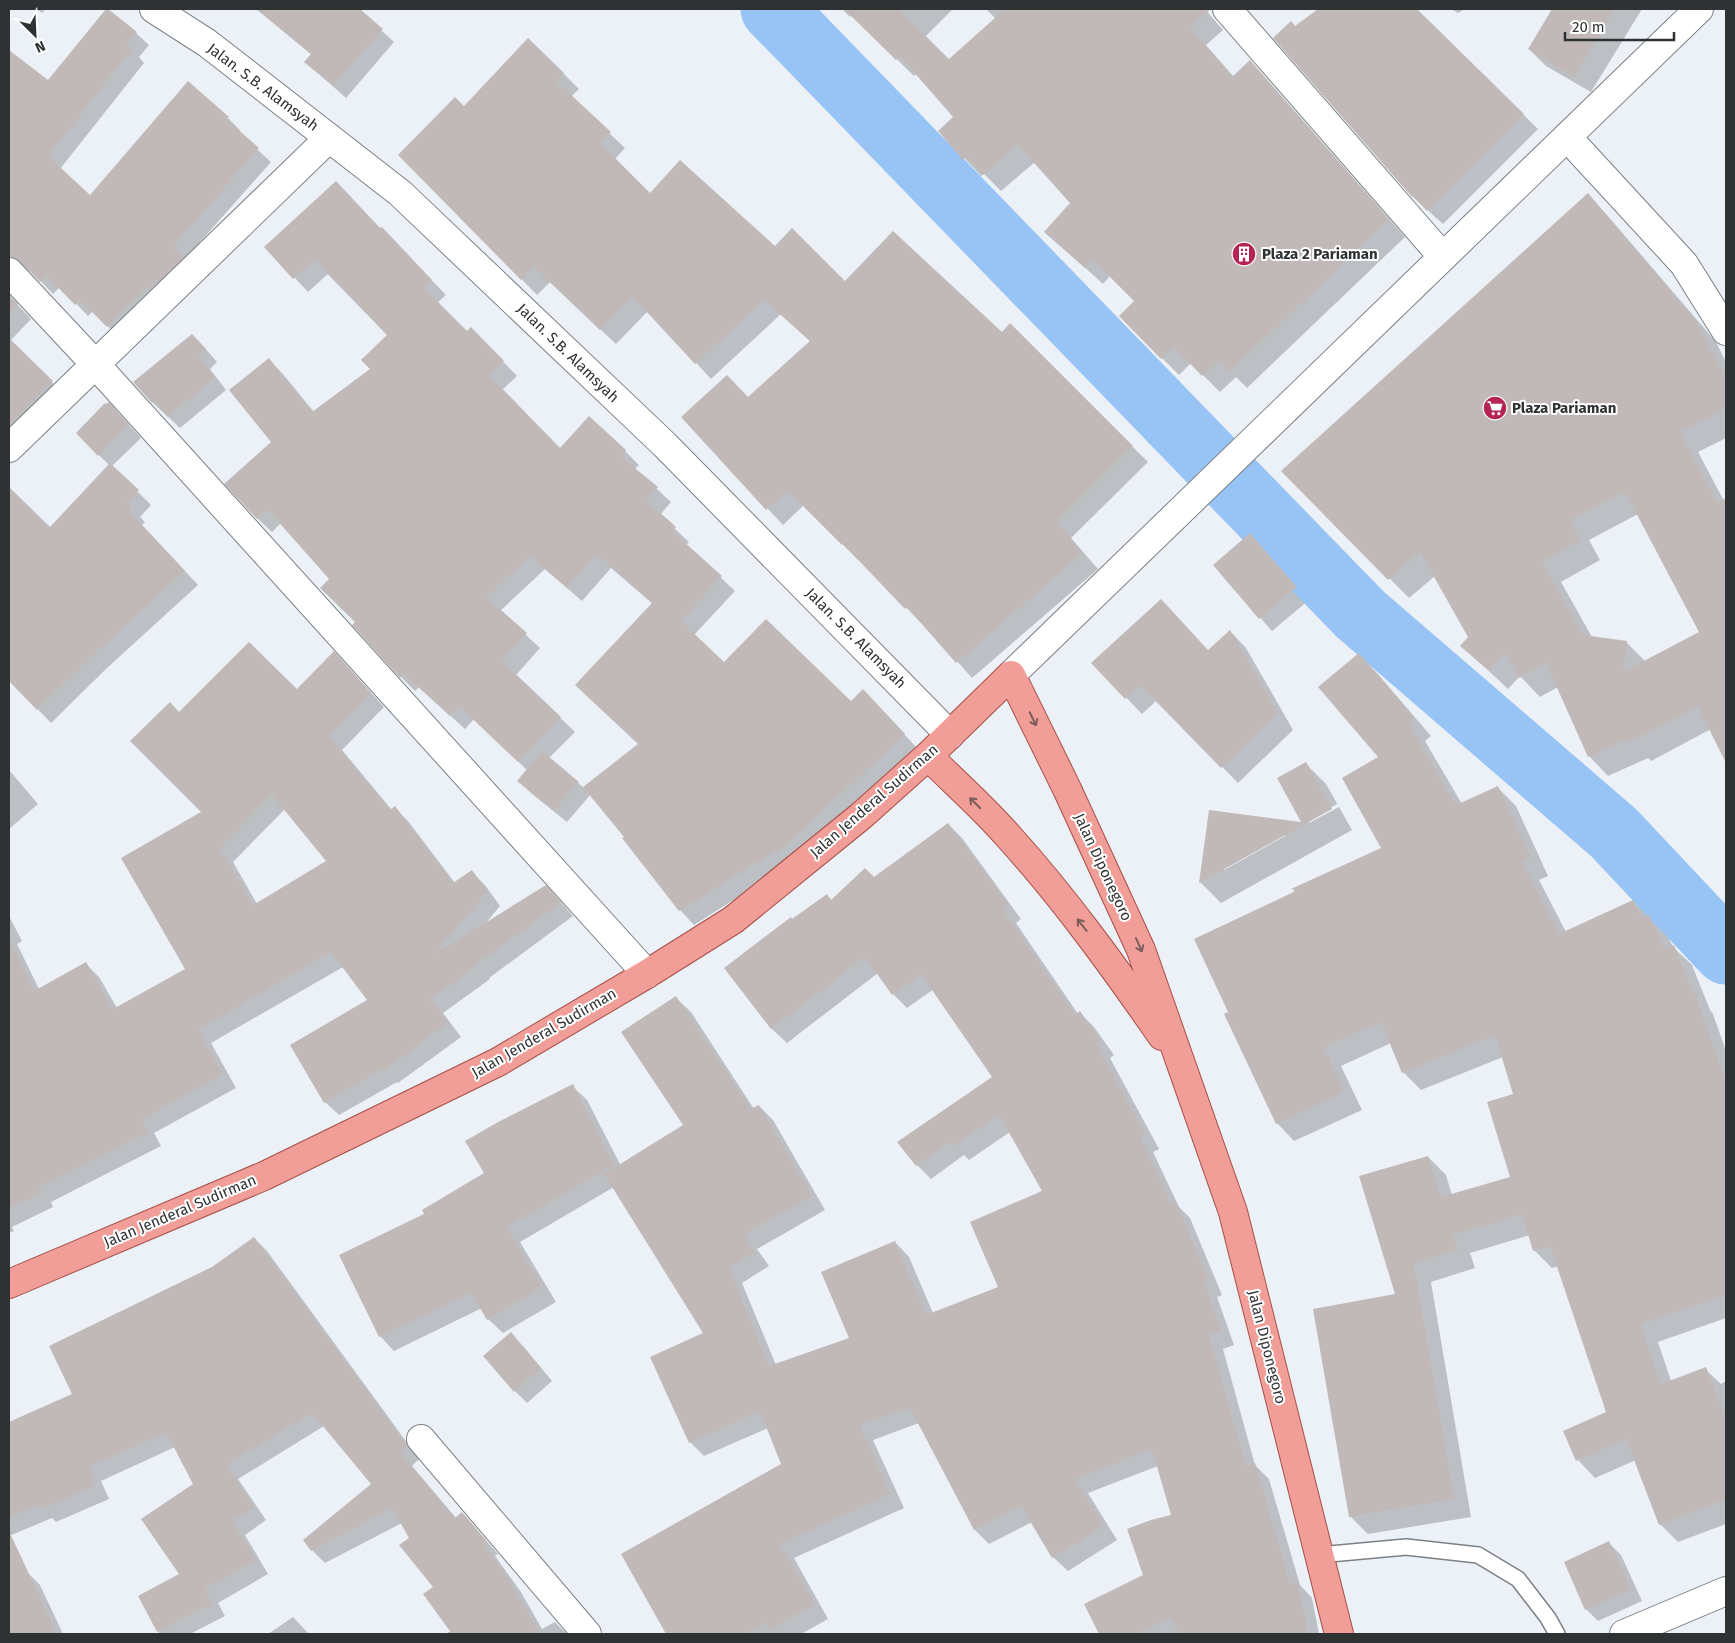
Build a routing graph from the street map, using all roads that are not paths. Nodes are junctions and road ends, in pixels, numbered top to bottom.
1 (154, 9) edge
2 (1227, 9) edge
3 (1699, 9) edge
4 (1567, 137) junction
5 (329, 138) junction
6 (1443, 257) junction
7 (9, 272) edge
8 (1726, 331) edge
9 (96, 365) junction
10 (9, 448) edge
11 (1011, 675) junction
12 (950, 735) junction
13 (928, 756) junction
14 (647, 974) junction
15 (1181, 1064) junction
16 (9, 1284) edge
17 (421, 1439) dead end
18 (1319, 1554) junction
19 (1726, 1591) edge
20 (587, 1634) edge
21 (1339, 1634) edge
22 (1557, 1634) edge
23 (1624, 1634) edge

1 - 5 street, Jalan. S.B. Alamsyah
2 - 6 street
3 - 4 street
4 - 6 street
4 - 8 street
5 - 9 street
5 - 12 street, Jalan. S.B. Alamsyah
6 - 11 street
7 - 9 street
9 - 10 street
9 - 14 street
11 - 12 main road, Jalan Jenderal Sudirman
11 -> 15 main road, Jalan Diponegoro
12 - 13 main road, Jalan Jenderal Sudirman
13 - 14 main road, Jalan Jenderal Sudirman
15 -> 13 main road, Jalan Diponegoro
14 - 16 main road, Jalan Jenderal Sudirman
15 - 18 main road, Jalan Diponegoro
17 - 20 street
18 - 21 main road, Jalan Diponegoro
18 - 22 lane
19 - 23 street

